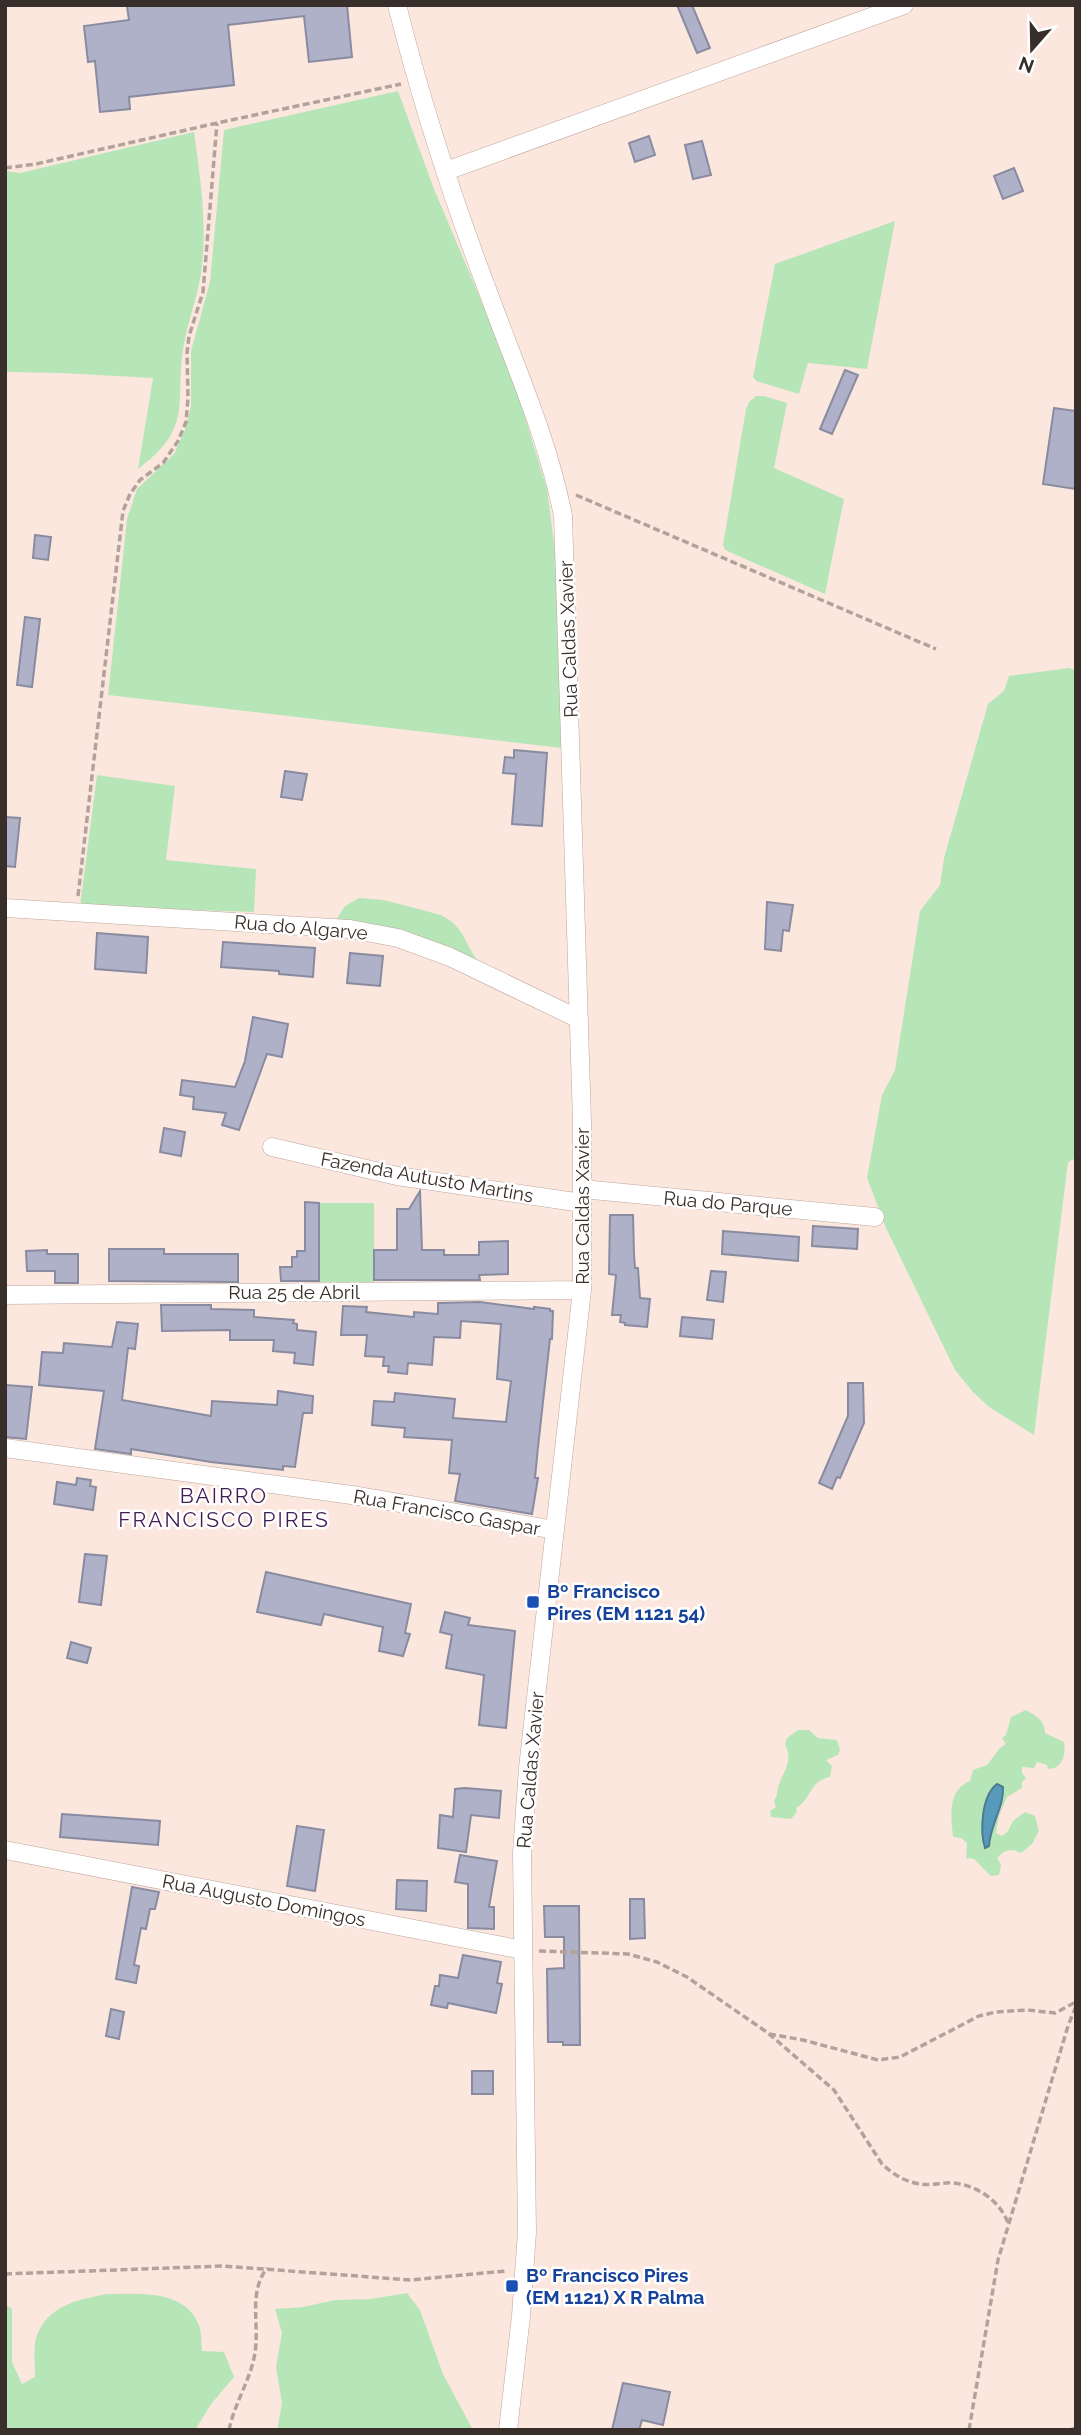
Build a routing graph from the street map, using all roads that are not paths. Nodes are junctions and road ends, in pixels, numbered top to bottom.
1 (397, 5) edge
2 (904, 5) edge
3 (446, 171) junction
4 (5, 908) edge
5 (579, 1019) junction
6 (272, 1147) dead end
7 (582, 1196) junction
8 (874, 1217) dead end
9 (582, 1290) junction
10 (5, 1295) edge
11 (5, 1448) edge
12 (555, 1530) junction
13 (5, 1850) edge
14 (523, 1950) junction
15 (508, 2430) edge

1 - 3 street, Rua Caldas Xavier
2 - 3 street
3 - 5 street, Rua Caldas Xavier
4 - 5 street, Rua do Algarve
5 - 7 street, Rua Caldas Xavier
6 - 7 street, Fazenda Autusto Martins
7 - 8 street, Rua do Parque
7 - 9 street, Rua Caldas Xavier
9 - 10 street, Rua 25 de Abril
9 - 12 street, Rua Caldas Xavier
11 - 12 street, Rua Francisco Gaspar
12 - 14 street, Rua Caldas Xavier
13 - 14 street, Rua Augusto Domingos
14 - 15 street, Rua Caldas Xavier

